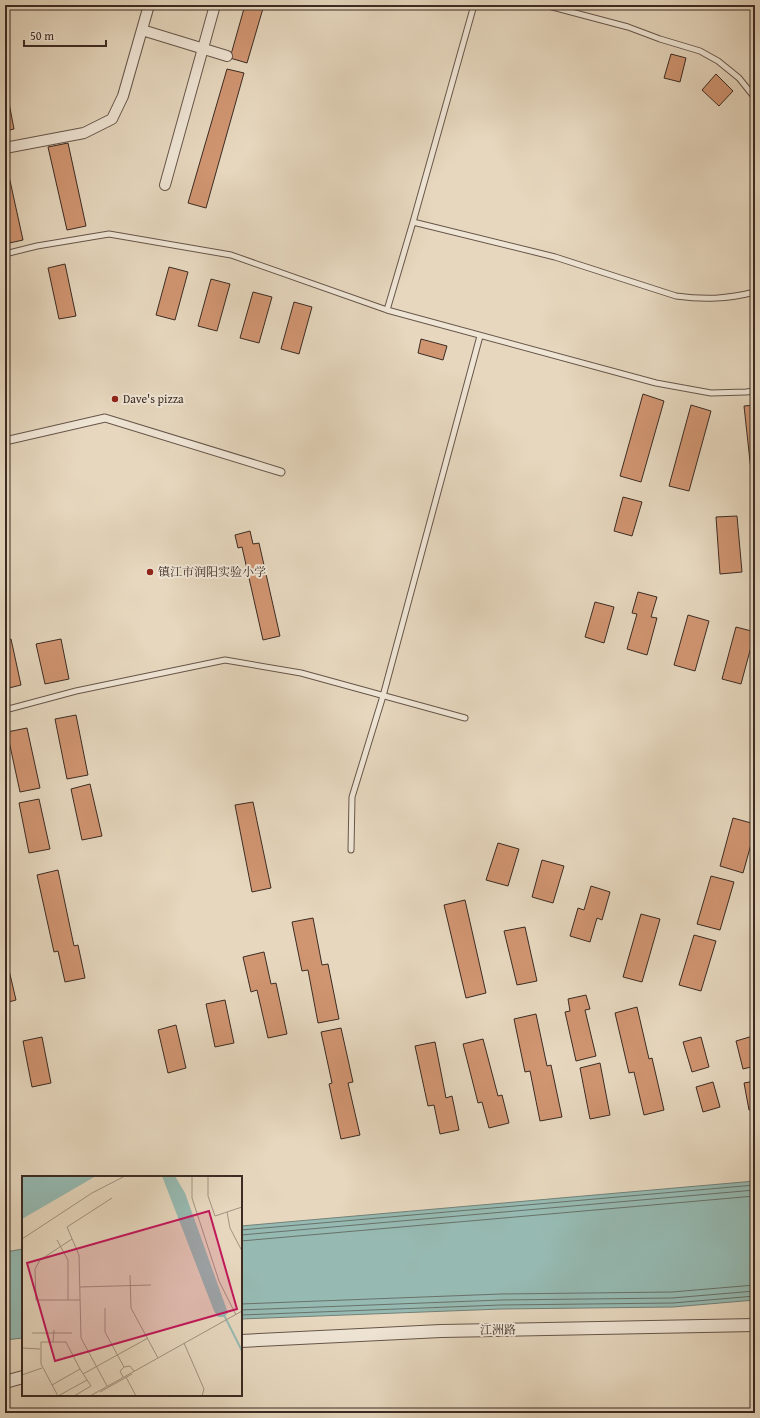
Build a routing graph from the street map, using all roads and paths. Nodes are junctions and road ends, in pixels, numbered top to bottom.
1 (149, 5) edge
2 (215, 5) edge
3 (474, 5) edge
4 (545, 5) edge
5 (142, 30) junction
6 (203, 48) junction
7 (227, 56) dead end
8 (755, 98) edge
9 (5, 148) edge
10 (165, 185) dead end
11 (413, 222) junction
12 (5, 254) edge
13 (755, 292) edge
14 (387, 310) junction
15 (480, 336) junction
16 (755, 390) edge
17 (5, 440) edge
18 (281, 472) dead end
19 (383, 696) junction
20 (5, 710) edge
21 (465, 718) dead end
22 (351, 850) dead end
23 (755, 1325) edge
24 (242, 1341) edge
25 (22, 1377) edge
26 (5, 1382) edge

1 - 5 street
2 - 6 street
3 - 11 lane
4 - 8 lane
5 - 6 street
5 - 9 street
6 - 7 street
6 - 10 street
11 - 13 lane
11 - 14 lane
12 - 14 lane
14 - 15 lane
15 - 16 lane
15 - 19 lane
17 - 18 street
19 - 20 lane
19 - 21 lane
19 - 22 lane
23 - 24 street, 江洲路
25 - 26 street

